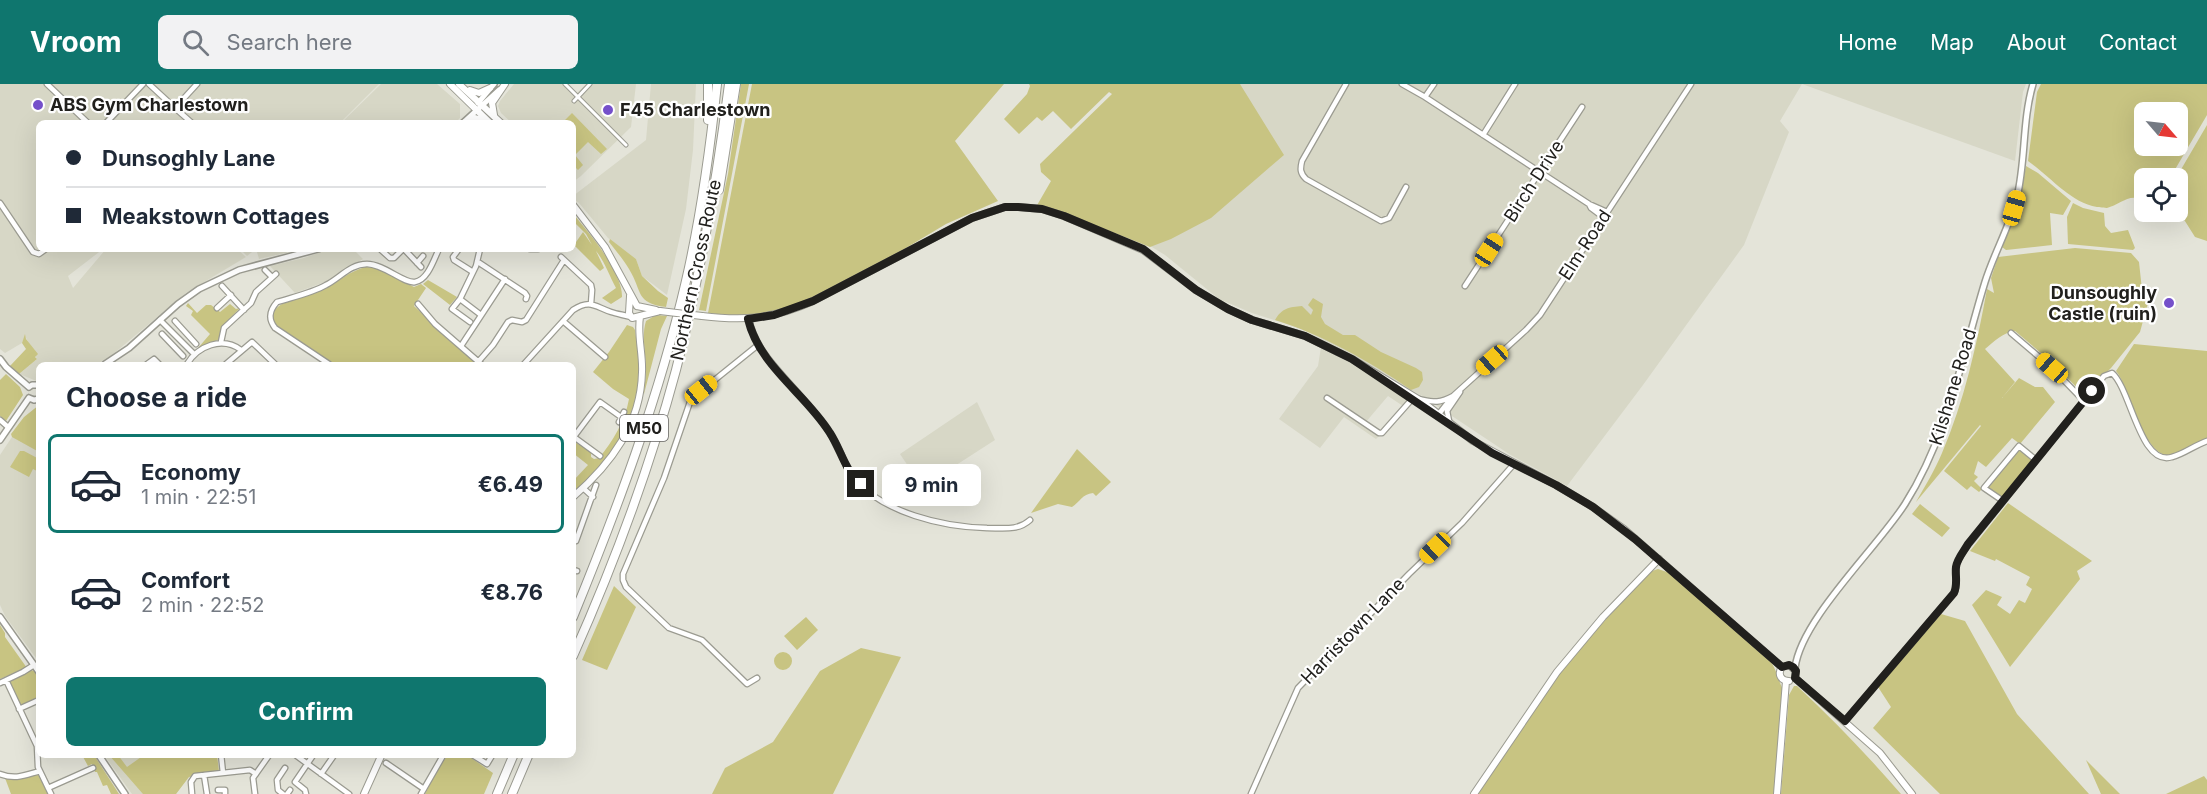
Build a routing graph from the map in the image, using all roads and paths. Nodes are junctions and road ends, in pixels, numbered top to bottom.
1 (47, 84) edge
2 (143, 84) edge
3 (149, 84) edge
4 (197, 84) edge
5 (450, 84) edge
6 (461, 84) edge
7 (504, 84) edge
8 (565, 84) edge
9 (590, 84) edge
10 (708, 84) edge
11 (717, 84) edge
12 (733, 84) edge
13 (1346, 84) edge
14 (1402, 84) edge
15 (1434, 84) edge
16 (1515, 84) edge
17 (1691, 84) edge
18 (2033, 84) edge
19 (492, 86) edge
20 (578, 97) junction
21 (1425, 97) junction
22 (574, 101) dead end
23 (481, 103) junction
24 (1582, 107) dead end
25 (175, 108) junction
26 (476, 110) junction
27 (85, 120) edge
28 (109, 120) edge
29 (189, 120) edge
30 (466, 120) edge
31 (485, 120) edge
32 (499, 120) edge
33 (1483, 135) junction
34 (626, 145) dead end
35 (1540, 171) junction
36 (1406, 187) dead end
37 (0, 203) edge
38 (1589, 204) junction
39 (576, 209) edge
40 (1607, 212) junction
41 (710, 215) junction
42 (1603, 217) junction
43 (696, 234) junction
44 (42, 252) edge
45 (307, 252) edge
46 (383, 252) edge
47 (400, 252) edge
48 (406, 252) edge
49 (437, 252) edge
50 (457, 252) edge
51 (480, 252) edge
52 (423, 256) dead end
53 (478, 262) junction
54 (417, 263) junction
55 (421, 267) dead end
56 (265, 270) dead end
57 (473, 272) junction
58 (505, 279) junction
59 (222, 286) dead end
60 (1465, 286) dead end
61 (231, 295) junction
62 (460, 299) junction
63 (526, 299) dead end
64 (418, 304) dead end
65 (591, 304) junction
66 (217, 308) dead end
67 (244, 310) junction
68 (635, 313) junction
69 (481, 315) junction
70 (748, 319) junction
71 (160, 320) junction
72 (175, 321) dead end
73 (563, 321) junction
74 (470, 322) dead end
75 (185, 332) junction
76 (2012, 333) dead end
77 (162, 334) dead end
78 (179, 338) junction
79 (221, 342) junction
80 (183, 343) junction
81 (196, 344) dead end
82 (758, 345) junction
83 (462, 346) junction
84 (177, 350) junction
85 (241, 350) junction
86 (194, 354) junction
87 (183, 356) dead end
88 (605, 357) dead end
89 (0, 358) edge
90 (275, 361) edge
91 (108, 362) edge
92 (188, 362) edge
93 (228, 362) edge
94 (323, 362) edge
95 (478, 362) edge
96 (480, 362) edge
97 (526, 362) edge
98 (36, 386) edge
99 (29, 387) junction
100 (1460, 389) junction
101 (1454, 396) junction
102 (29, 398) junction
103 (1413, 398) junction
104 (1327, 399) dead end
105 (36, 400) edge
106 (2084, 401) junction
107 (1442, 402) junction
108 (1438, 415) junction
109 (621, 417) dead end
110 (0, 420) edge
111 (1451, 424) junction
112 (8, 427) junction
113 (576, 435) edge
114 (576, 439) edge
115 (0, 440) edge
116 (2207, 441) edge
117 (596, 456) dead end
118 (2036, 460) junction
119 (1514, 465) junction
120 (596, 485) dead end
121 (583, 488) junction
122 (576, 494) edge
123 (592, 497) junction
124 (2003, 501) junction
125 (1030, 520) dead end
126 (576, 541) dead end
127 (1659, 559) junction
128 (576, 609) edge
129 (0, 617) edge
130 (576, 649) edge
131 (1796, 656) junction
132 (34, 665) junction
133 (1784, 666) junction
134 (36, 668) edge
135 (1795, 669) junction
136 (757, 678) dead end
137 (1795, 678) junction
138 (6, 680) junction
139 (1786, 681) junction
140 (0, 682) edge
141 (36, 701) edge
142 (19, 709) junction
143 (1845, 721) junction
144 (36, 742) edge
145 (38, 758) edge
146 (101, 758) edge
147 (221, 758) edge
148 (267, 758) edge
149 (299, 758) edge
150 (311, 758) edge
151 (332, 758) edge
152 (379, 758) edge
153 (442, 758) edge
154 (477, 758) edge
155 (491, 758) edge
156 (512, 758) edge
157 (528, 758) edge
158 (386, 763) dead end
159 (307, 764) junction
160 (93, 768) dead end
161 (285, 768) dead end
162 (40, 771) junction
163 (223, 773) junction
164 (0, 774) edge
165 (256, 774) junction
166 (321, 774) junction
167 (204, 775) junction
168 (289, 789) edge
169 (218, 790) dead end
170 (49, 791) edge
171 (422, 792) edge
172 (208, 793) edge
173 (125, 794) edge
174 (192, 794) edge
175 (225, 794) edge
176 (255, 794) edge
177 (306, 794) edge
178 (349, 794) edge
179 (364, 794) edge
180 (498, 794) edge
181 (512, 794) edge
182 (1251, 794) edge
183 (1474, 794) edge
184 (1777, 794) edge
185 (1912, 794) edge

1 - 27 street
2 - 28 street
3 - 25 street
4 - 25 street
5 - 26 main road
6 - 19 main road
6 - 23 main road
7 - 23 street
7 - 32 main road
8 - 20 street
9 - 20 street
10 - 43 highway
11 - 43 highway, Northern Cross Route / M50
12 - 41 highway, Northern Cross Route / M50
12 - 41 highway
13 - 36 street
14 - 21 street
15 - 21 street
16 - 33 street
17 - 40 street, Elm Road
18 - 131 street, Kilshane Road
19 - 23 street
20 - 22 street
20 - 34 street
21 - 33 street
23 - 26 street
23 - 32 main road
24 - 35 street, Birch Drive
25 - 29 street
26 - 30 street
26 - 31 main road
33 - 35 street
35 - 38 street
35 - 60 street, Birch Drive
37 - 44 street
38 - 40 street
38 - 42 street
39 - 68 main road
40 - 42 street, Elm Road
41 - 130 highway, Northern Cross Route / M50
42 - 100 street, Elm Road
43 - 128 highway, Northern Cross Route / M50
45 - 71 street
46 - 47 street
48 - 54 street
49 - 94 street
50 - 57 street
51 - 53 street
52 - 54 street
53 - 57 street
53 - 58 street
54 - 55 street
56 - 67 street
57 - 62 street
58 - 63 street
58 - 69 street
59 - 61 street
61 - 66 street
61 - 67 street
62 - 69 street
62 - 74 street
64 - 83 street
65 - 68 street
65 - 73 street
65 - 96 street
67 - 79 street
68 - 70 main road, bridge
68 - 121 main road
69 - 83 street
70 - 82 street
70 - 103 main road
71 - 78 street
71 - 91 street
72 - 75 street
73 - 88 street
73 - 97 street
75 - 78 street
75 - 81 street
76 - 106 street
77 - 84 street
78 - 80 street
79 - 85 street
79 - 86 street
80 - 84 street
80 - 86 street
82 - 125 street
82 - 136 street
83 - 95 street
84 - 87 street
85 - 90 street
85 - 93 street
86 - 92 street
89 - 99 street
98 - 99 street
99 - 102 street
100 - 101 street, Elm Road
100 - 111 street, Elm Road
101 - 107 street, Elm Road
101 - 108 street, Elm Road
102 - 105 street
102 - 112 street
103 - 104 street
103 - 107 street
103 - 108 main road
106 - 116 street
106 - 118 street
107 - 108 street
108 - 111 main road
109 - 113 street
110 - 112 street
111 - 119 main road
112 - 115 street
114 - 117 street
118 - 124 street
118 - 124 street
119 - 127 main road
119 - 182 street, Harristown Lane
120 - 123 street
121 - 122 main road
121 - 123 street
123 - 126 street
124 - 143 street
127 - 133 main road
127 - 183 main road
129 - 132 street
131 - 133 street, Kilshane Road
131 - 135 street, Kilshane Road
132 - 134 street
132 - 138 street
133 - 135 main road
133 - 139 main road
135 - 137 main road
137 - 139 main road
137 - 143 main road
138 - 140 street
138 - 142 street
139 - 184 main road
141 - 142 street
142 - 144 street
143 - 185 main road
145 - 162 street
146 - 173 street
147 - 163 street
148 - 165 street
149 - 159 street
150 - 159 street
151 - 166 street
152 - 179 main road
153 - 171 street
154 - 155 street
156 - 180 highway
157 - 181 highway
158 - 171 street
159 - 166 street
159 - 168 street
160 - 170 street
161 - 168 street
162 - 164 street
162 - 170 street
163 - 165 street
163 - 167 street
165 - 176 street
166 - 178 street
167 - 172 street
167 - 174 street
168 - 177 street
169 - 175 street

